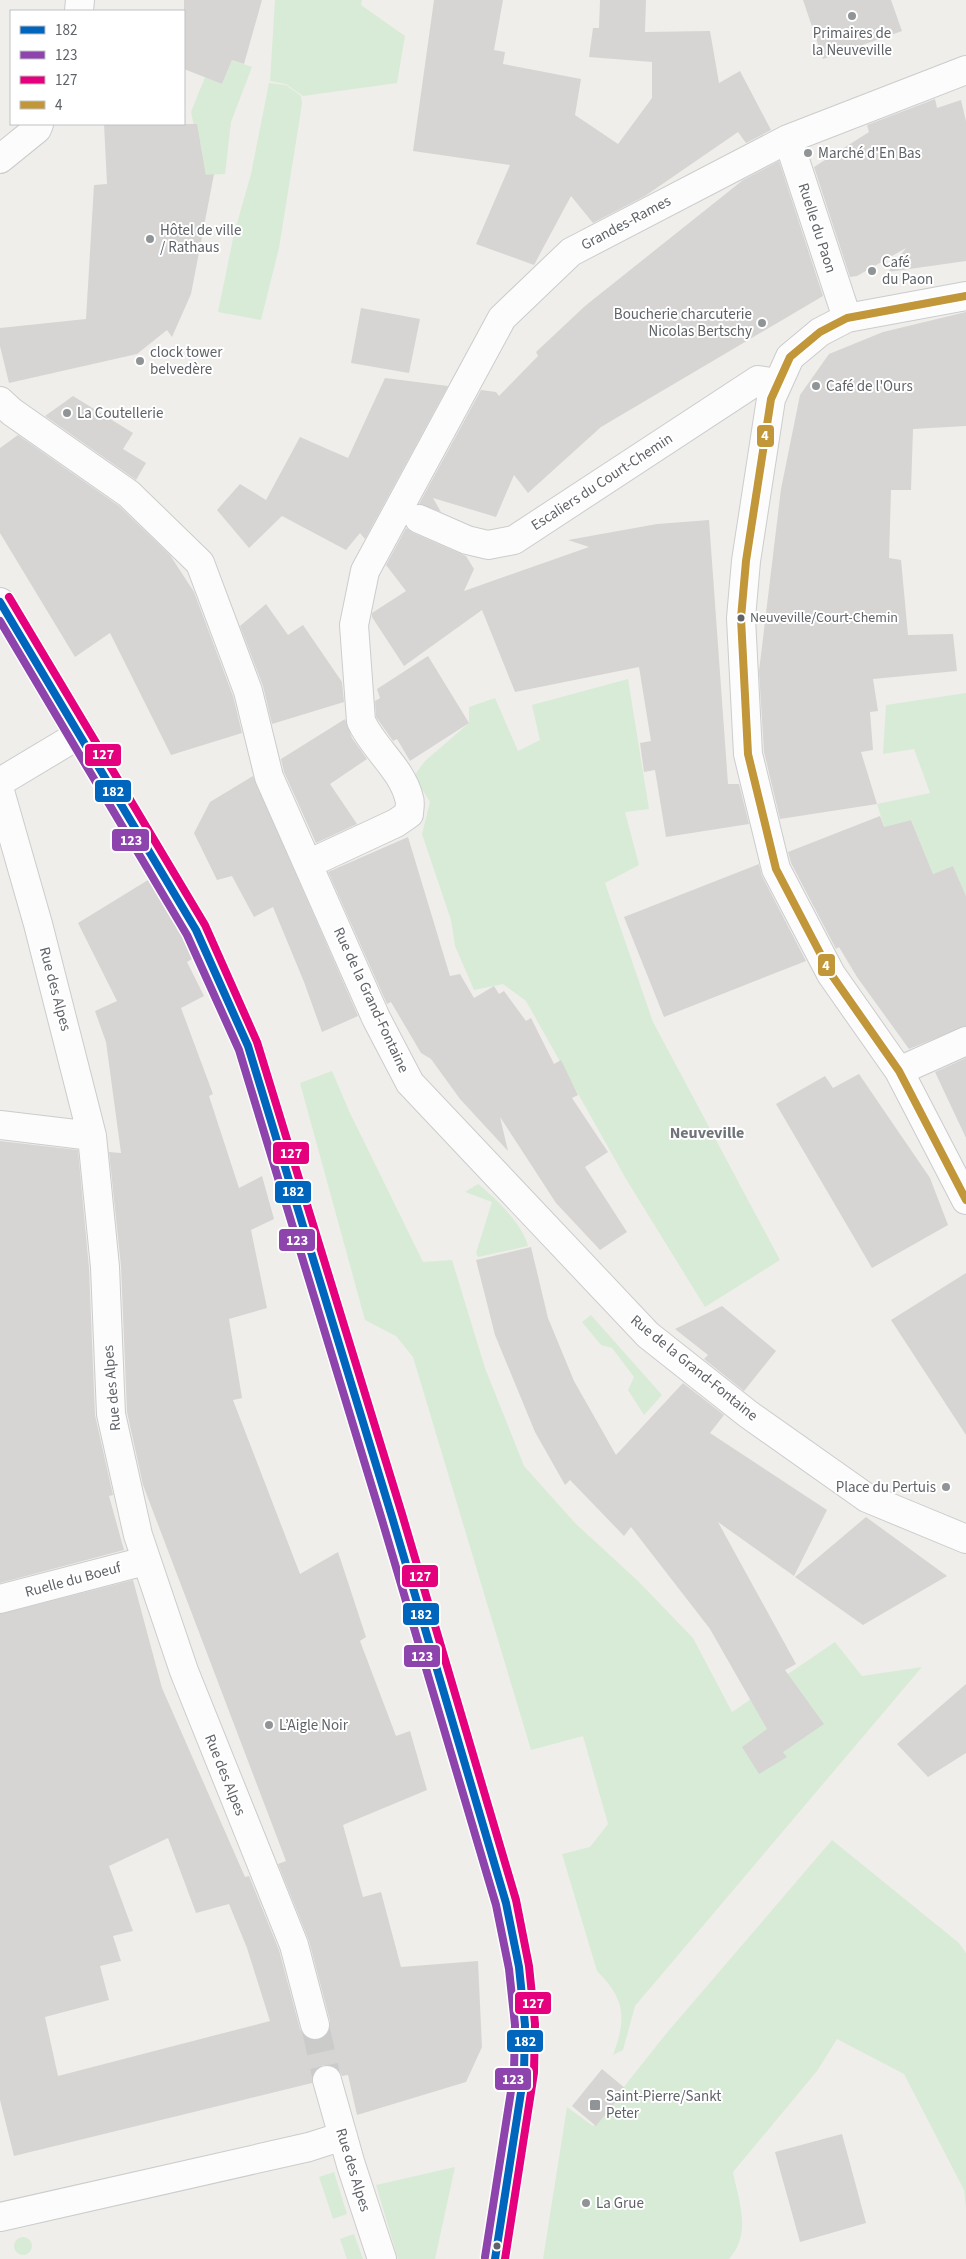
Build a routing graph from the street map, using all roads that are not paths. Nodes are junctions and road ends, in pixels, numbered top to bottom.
1 (966, 70) edge
2 (39, 125) edge
3 (788, 139) junction
4 (0, 159) edge
5 (966, 296) edge
6 (848, 318) junction
7 (778, 383) junction
8 (4, 411) edge
9 (409, 513) junction
10 (0, 602) edge
11 (80, 734) junction
12 (0, 782) edge
13 (0, 790) edge
14 (308, 864) junction
15 (966, 1041) edge
16 (898, 1071) junction
17 (0, 1125) edge
18 (92, 1136) junction
19 (966, 1200) edge
20 (966, 1539) edge
21 (145, 1560) junction
22 (0, 1598) edge
23 (315, 2025) tunnel mouth
24 (327, 2080) tunnel mouth
25 (342, 2136) junction
26 (0, 2216) edge
27 (382, 2259) edge
28 (495, 2259) edge

1 - 3 street, Grandes-Rames
2 - 4 street
3 - 6 street, Ruelle du Paon
3 - 9 street, Grandes-Rames
5 - 6 street
6 - 7 street
7 - 9 street, Escaliers du Court-Chemin
7 - 16 street
8 - 14 street, Rue de la Grand-Fontaine
9 - 14 street
10 - 11 street
11 - 12 street
11 - 28 street
13 - 18 street, Rue des Alpes
14 - 20 street, Rue de la Grand-Fontaine
15 - 16 street
16 - 19 street
17 - 18 street
18 - 21 street, Rue des Alpes
21 - 22 street, Ruelle du Boeuf
21 - 23 street, Rue des Alpes
24 - 25 street, Rue des Alpes
25 - 26 street
25 - 27 street, Rue des Alpes

